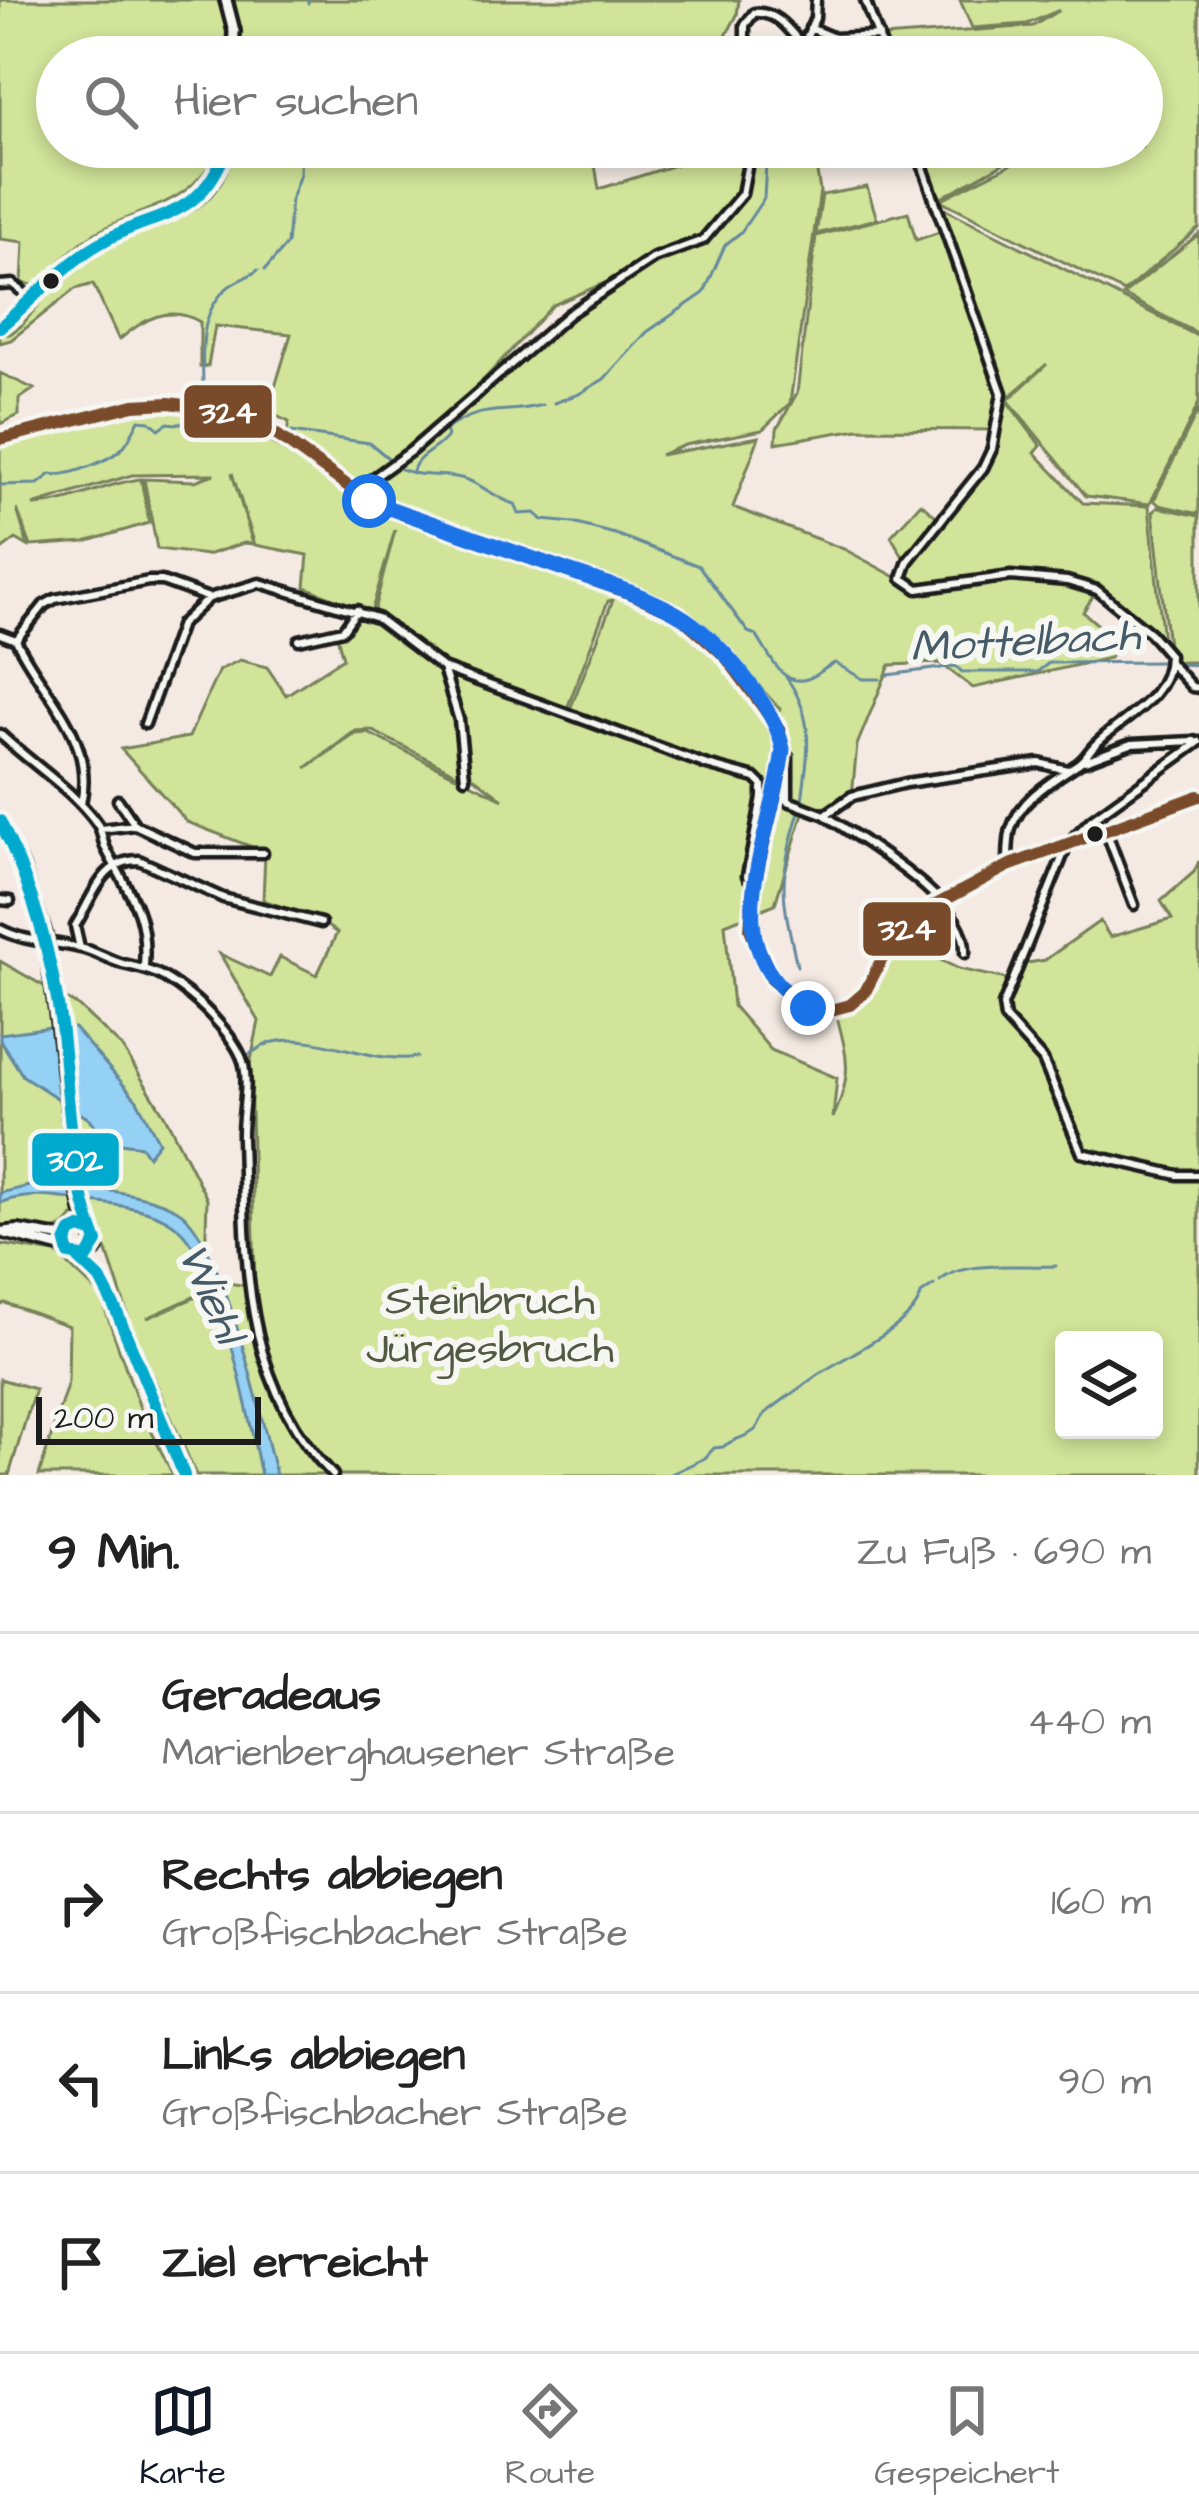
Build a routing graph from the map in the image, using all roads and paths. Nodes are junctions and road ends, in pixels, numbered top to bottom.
1 (226, 0) edge
2 (816, 0) edge
3 (862, 1) edge
4 (811, 28) junction
5 (234, 36) edge
6 (745, 36) edge
7 (794, 36) edge
8 (807, 36) edge
9 (829, 36) edge
10 (879, 36) edge
11 (219, 168) edge
12 (747, 168) edge
13 (923, 168) edge
14 (0, 285) edge
15 (32, 299) junction
16 (0, 327) edge
17 (0, 440) edge
18 (352, 493) junction
19 (208, 598) junction
20 (357, 610) junction
21 (0, 634) edge
22 (16, 640) junction
23 (299, 640) dead end
24 (1169, 662) junction
25 (443, 668) junction
26 (1199, 688) edge
27 (146, 724) dead end
28 (0, 734) edge
29 (1199, 741) edge
30 (783, 749) junction
31 (1082, 762) junction
32 (1066, 770) junction
33 (464, 778) dead end
34 (1199, 796) edge
35 (118, 800) dead end
36 (81, 804) junction
37 (825, 815) junction
38 (0, 821) edge
39 (135, 825) junction
40 (101, 829) junction
41 (1106, 831) junction
42 (1068, 843) junction
43 (263, 853) dead end
44 (117, 863) junction
45 (1008, 866) junction
46 (754, 885) junction
47 (0, 900) edge
48 (10, 901) dead end
49 (943, 901) junction
50 (1134, 905) dead end
51 (321, 923) dead end
52 (0, 929) edge
53 (80, 948) junction
54 (965, 953) dead end
55 (144, 966) junction
56 (1199, 1175) edge
57 (82, 1210) junction
58 (92, 1232) junction
59 (1, 1233) edge
60 (69, 1239) junction
61 (94, 1253) junction
62 (79, 1259) junction
63 (116, 1310) junction
64 (184, 1475) edge
65 (333, 1475) edge

1 - 5 main road
2 - 4 street
3 - 10 street
4 - 8 street
4 - 9 street
6 - 7 street
11 - 15 main road
12 - 18 street
13 - 24 street
14 - 15 street
15 - 16 main road
17 - 18 main road
18 - 30 main road
19 - 20 street
19 - 22 street
19 - 27 street
20 - 23 street
20 - 25 street
21 - 22 street
22 - 36 street
24 - 26 street
24 - 31 street
25 - 33 street
25 - 46 street
28 - 36 street
29 - 31 street
29 - 42 street
30 - 37 street
30 - 46 main road
31 - 32 street
32 - 37 street
32 - 45 street
34 - 41 main road
35 - 39 street
36 - 40 street
37 - 49 street
38 - 57 main road, bridge
39 - 40 street
39 - 43 street
40 - 44 street
41 - 42 main road
41 - 50 street
42 - 45 main road
42 - 56 street
44 - 51 street
44 - 53 street
44 - 55 street
45 - 49 main road
46 - 49 main road
47 - 48 street
49 - 54 street
52 - 53 street
53 - 55 street
55 - 65 street
57 - 58 main road
57 - 60 main road
58 - 60 main road
58 - 61 main road
59 - 60 street
60 - 62 main road
61 - 62 main road
61 - 63 main road
62 - 63 main road
63 - 64 main road

